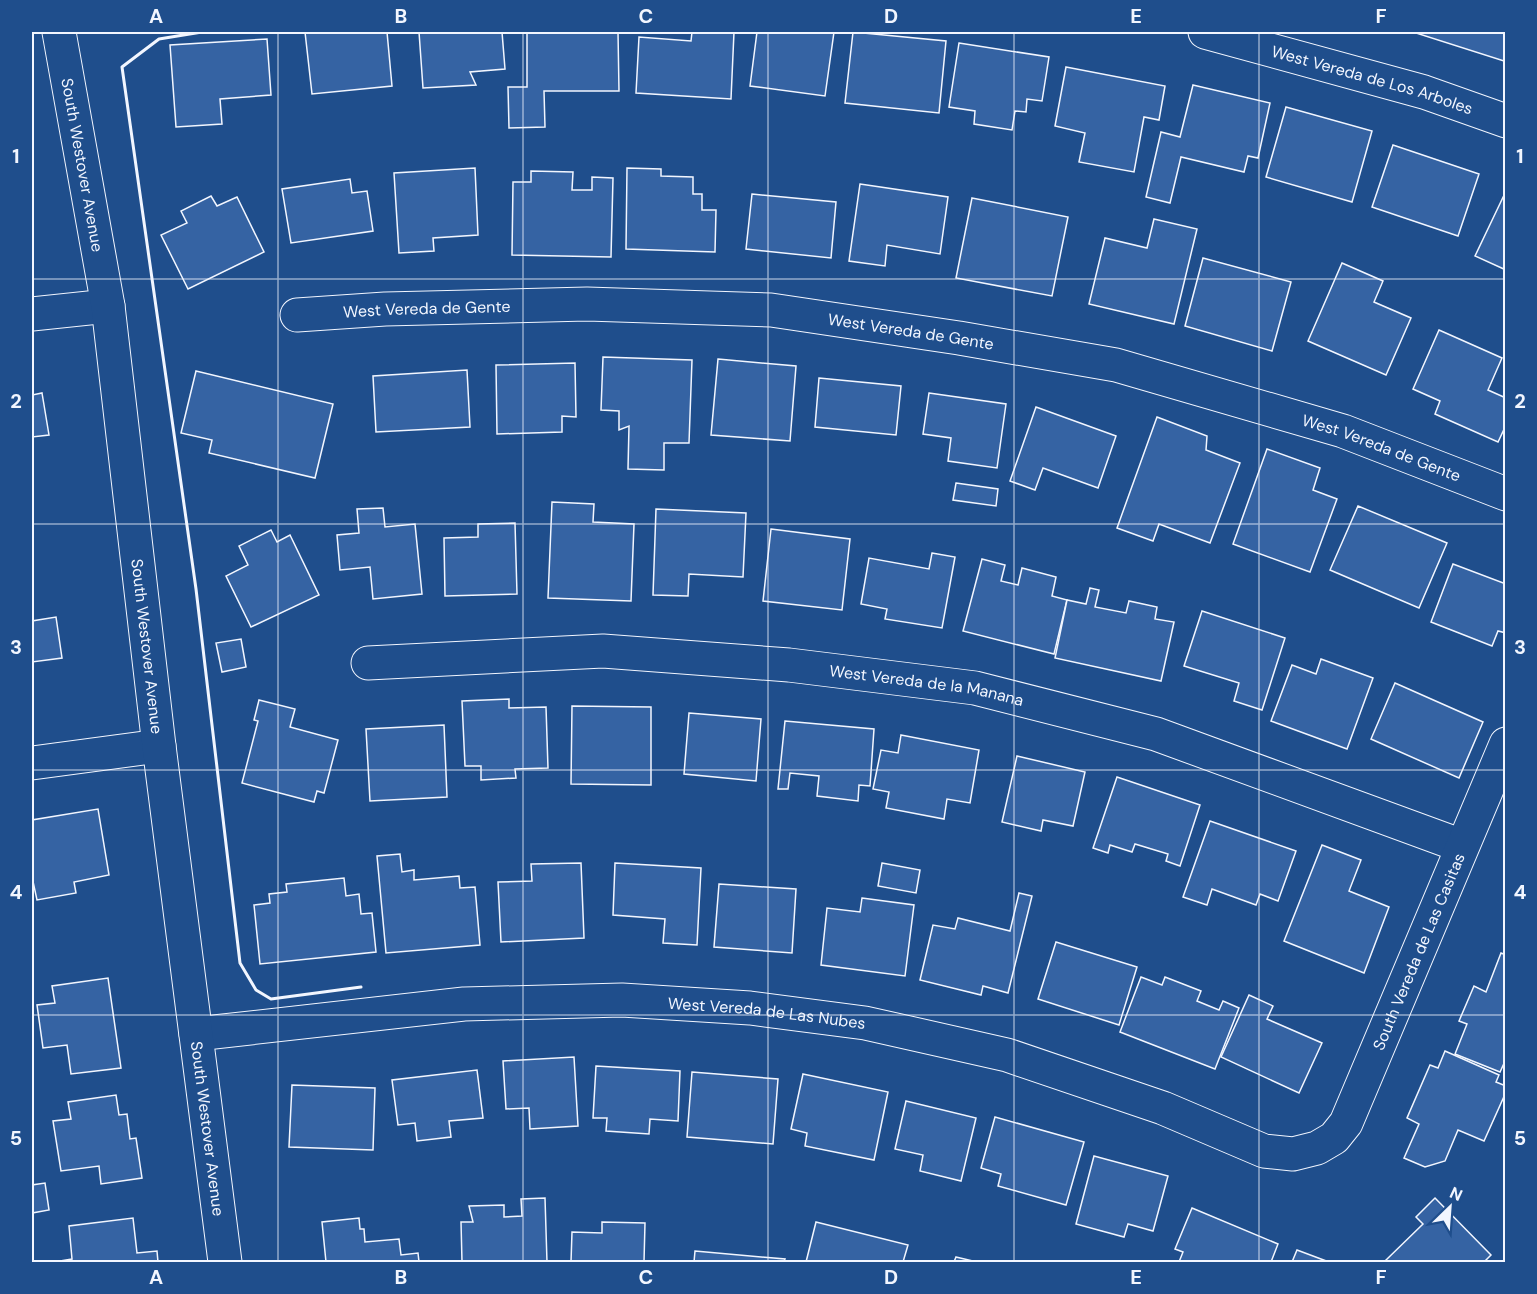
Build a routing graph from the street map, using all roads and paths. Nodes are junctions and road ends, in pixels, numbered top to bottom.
1 (59, 32) edge
2 (1205, 32) edge
3 (1506, 121) edge
4 (108, 306) junction
5 (32, 314) edge
6 (297, 315) dead end
7 (1506, 494) edge
8 (368, 663) dead end
9 (1506, 744) edge
10 (159, 746) junction
11 (32, 763) edge
12 (1462, 846) junction
13 (196, 1034) junction
14 (1317, 1148) joint
15 (225, 1263) edge

1 - 4 street, South Westover Avenue
2 - 3 street, West Vereda de Los Arboles
4 - 5 street
4 - 10 street, South Westover Avenue
6 - 7 street, West Vereda de Gente
8 - 12 street, West Vereda de la Manana
9 - 12 street, South Vereda de Las Casitas
10 - 11 street
10 - 13 street, South Westover Avenue
12 - 14 street, South Vereda de Las Casitas
13 - 14 street, West Vereda de Las Nubes
13 - 15 street, South Westover Avenue

